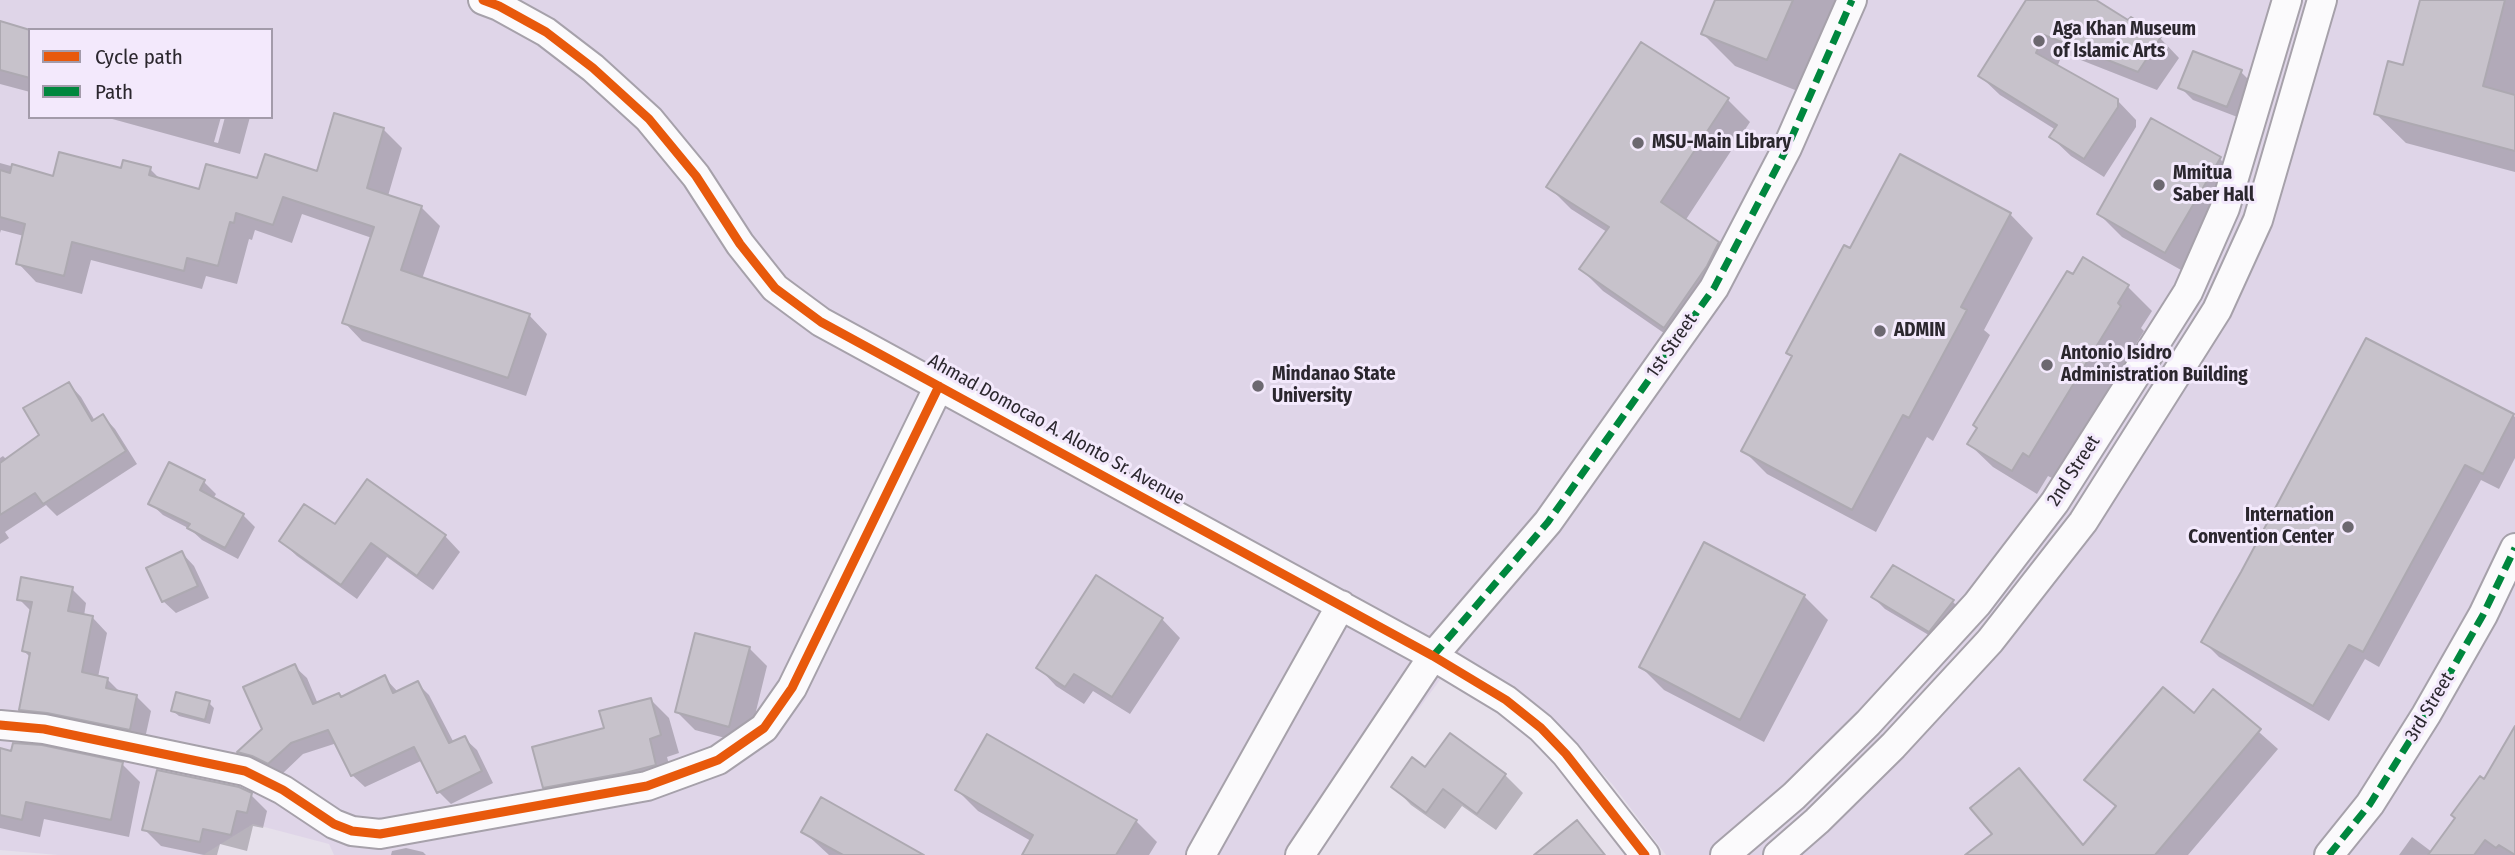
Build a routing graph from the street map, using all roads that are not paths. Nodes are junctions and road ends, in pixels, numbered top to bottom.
1 (483, 0) edge
2 (1852, 0) edge
3 (2287, 0) edge
4 (2322, 0) edge
5 (939, 386) junction
6 (2515, 548) edge
7 (1341, 605) junction
8 (1433, 656) junction
9 (0, 725) edge
10 (1201, 855) edge
11 (1300, 855) edge
12 (1645, 855) edge
13 (1725, 855) edge
14 (1778, 855) edge
15 (2329, 855) edge

1 - 5 street, Ahmad Domocao A. Alonto Sr. Avenue
2 - 8 street, 1st Street
3 - 13 street, 2nd Street
4 - 14 street, 2nd Street
5 - 7 street, Ahmad Domocao A. Alonto Sr. Avenue
5 - 9 street
6 - 15 street, 3rd Street
7 - 8 street, Ahmad Domocao A. Alonto Sr. Avenue
7 - 10 street
8 - 11 street, 1st Street
8 - 12 street, Ahmad Domocao A. Alonto Sr. Avenue

